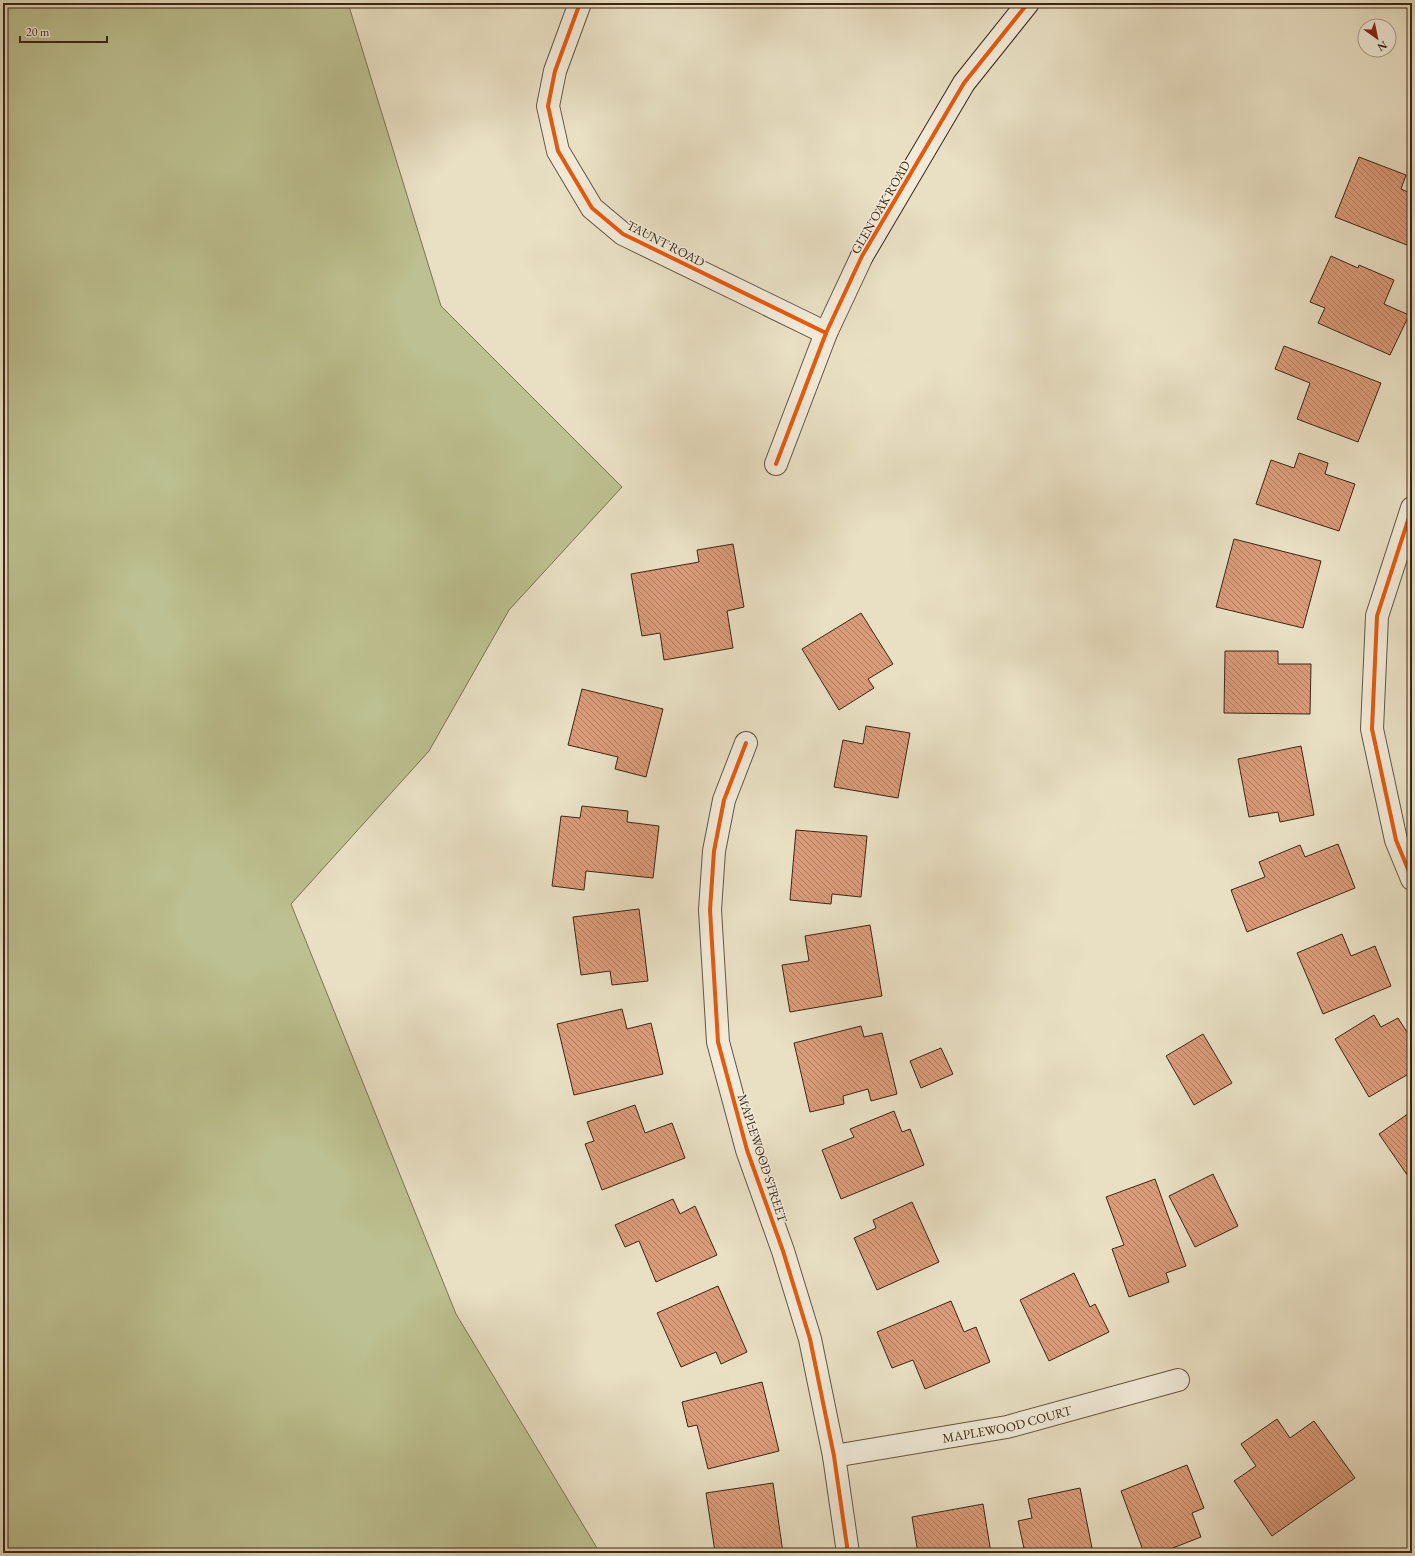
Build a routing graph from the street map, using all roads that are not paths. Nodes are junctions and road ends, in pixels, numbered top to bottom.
1 (580, 3) edge
2 (1028, 3) edge
3 (826, 334) junction
4 (776, 464) dead end
5 (1412, 508) edge
6 (746, 743) dead end
7 (1412, 879) edge
8 (1178, 1380) dead end
9 (834, 1456) junction
10 (848, 1553) edge

1 - 3 street, TAUNT ROAD
2 - 3 street, GLEN OAK ROAD
3 - 4 street, GLEN OAK ROAD
5 - 7 street
6 - 9 street, MAPLEWOOD STREET
8 - 9 street, MAPLEWOOD COURT
9 - 10 street, MAPLEWOOD STREET

